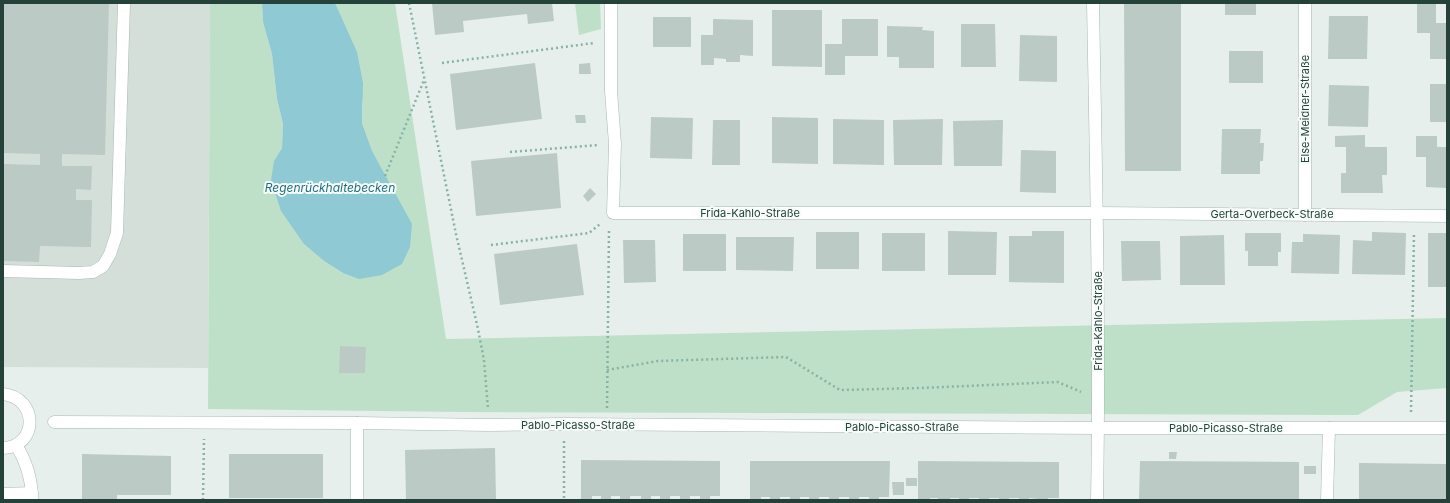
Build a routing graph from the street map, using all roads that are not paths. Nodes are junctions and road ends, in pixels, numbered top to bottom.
1 (124, 3) edge
2 (610, 3) edge
3 (1093, 3) edge
4 (1305, 3) edge
5 (1097, 213) junction
6 (1305, 215) junction
7 (1447, 216) edge
8 (3, 271) edge
9 (3, 394) edge
10 (54, 422) dead end
11 (357, 422) junction
12 (1098, 428) junction
13 (1329, 428) junction
14 (1447, 428) edge
15 (16, 445) junction
16 (3, 448) edge
17 (3, 494) edge
18 (32, 497) edge
19 (357, 500) edge
20 (1097, 500) edge
21 (1327, 500) edge

1 - 8 street
2 - 5 street, Frida-Kahlo-Straße
3 - 5 street, Frida-Kahlo-Straße
4 - 6 street, Else-Meidner-Straße
5 - 6 street, Gerta-Overbeck-Straße
5 - 12 street, Frida-Kahlo-Straße
6 - 7 street, Gerta-Overbeck-Straße
9 - 15 street
10 - 11 street, Pablo-Picasso-Straße
11 - 12 street, Pablo-Picasso-Straße
11 - 19 street
12 - 13 street, Pablo-Picasso-Straße
12 - 20 street, Frida-Kahlo-Straße
13 - 14 street, Pablo-Picasso-Straße
13 - 21 street
15 - 16 street
15 - 18 street
17 - 18 street

